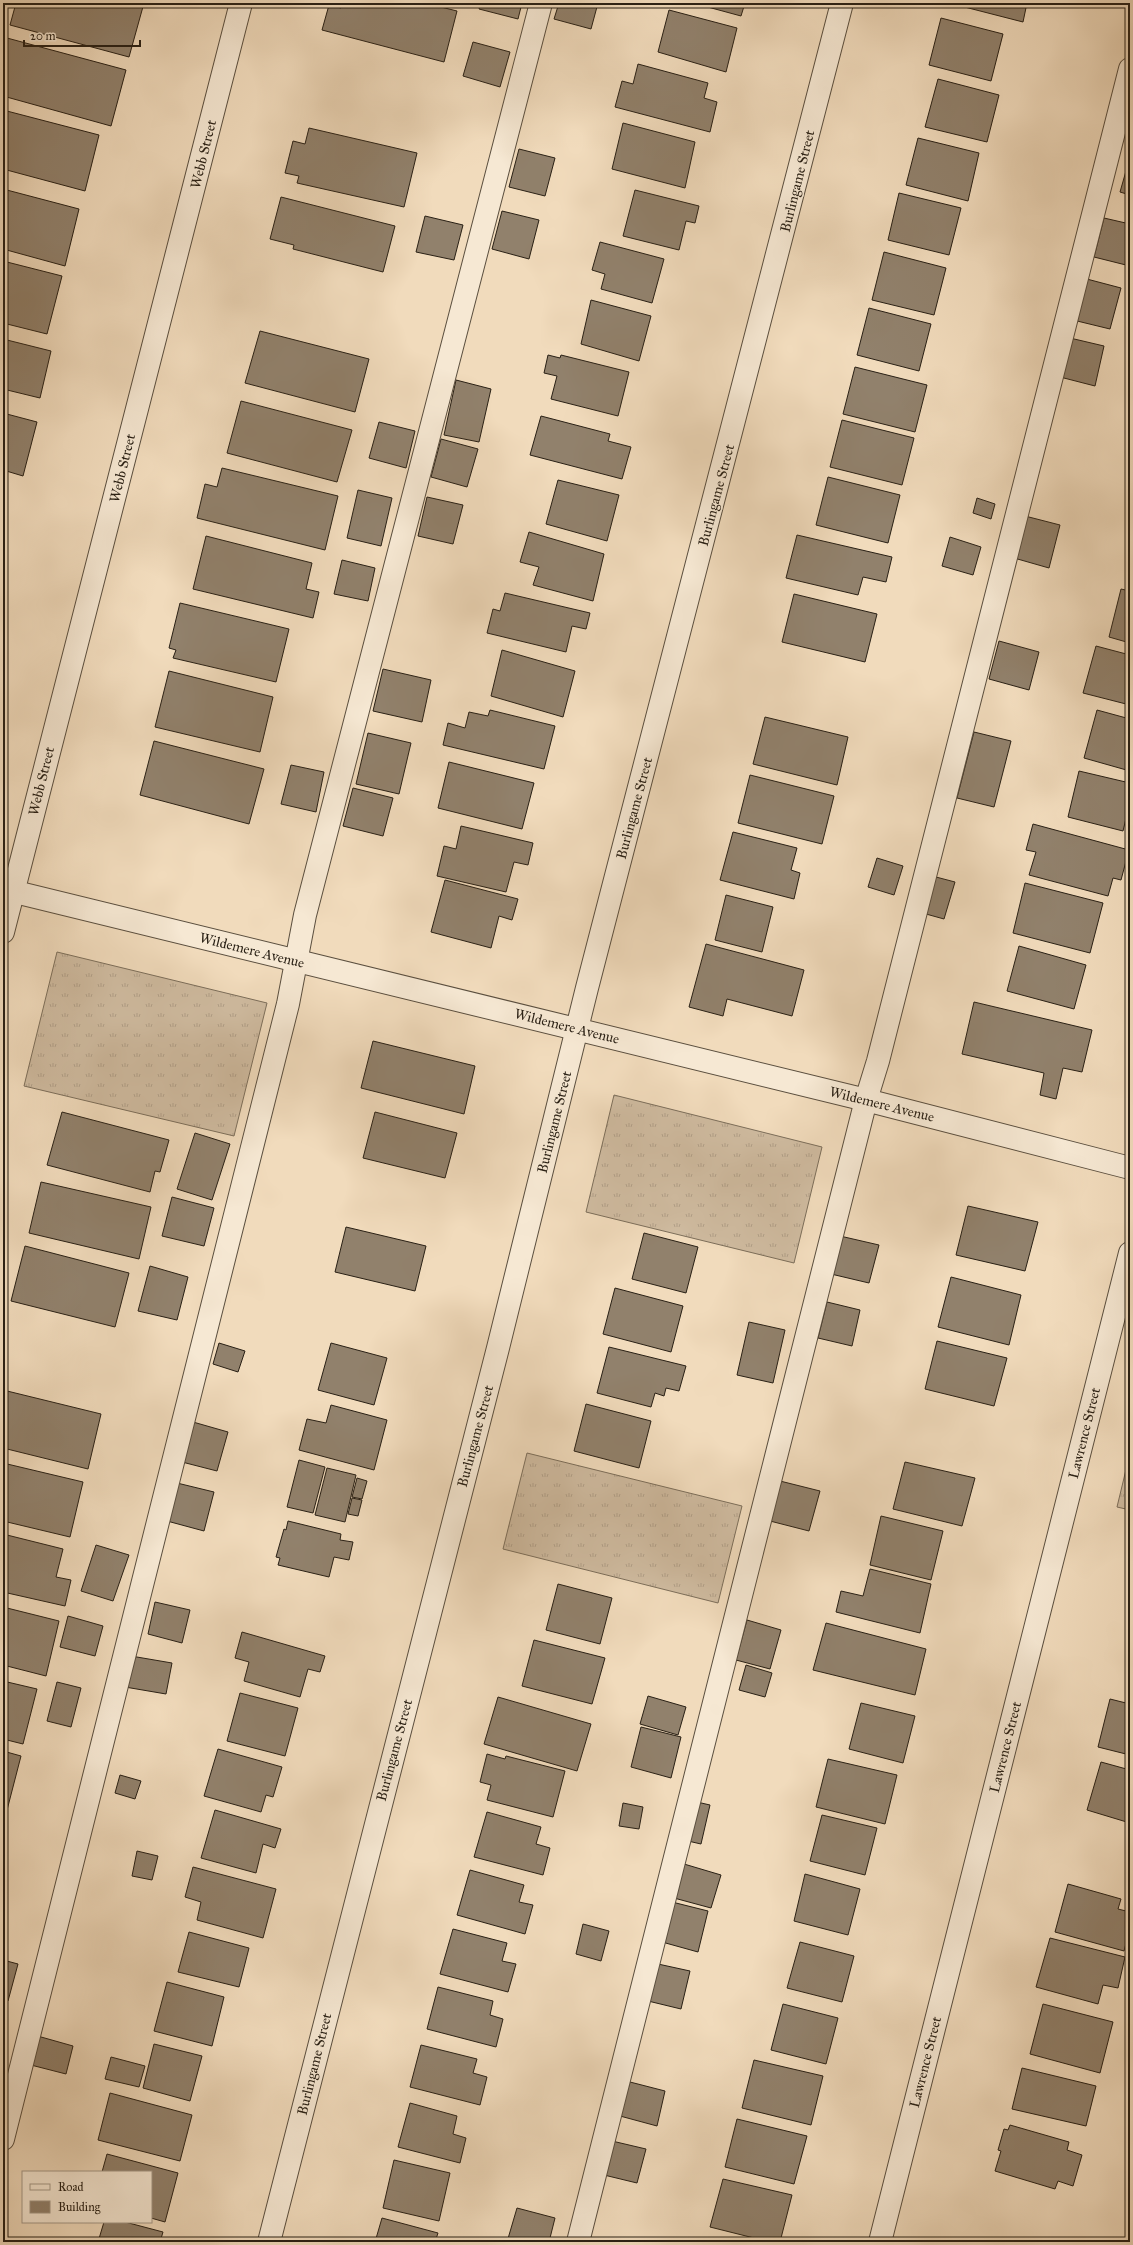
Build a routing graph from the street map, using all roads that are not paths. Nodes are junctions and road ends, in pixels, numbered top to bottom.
1 (242, 3) edge
2 (541, 3) edge
3 (842, 3) edge
4 (1130, 69) edge
5 (8, 890) edge
6 (3, 932) edge
7 (297, 960) junction
8 (578, 1029) junction
9 (866, 1100) junction
10 (1130, 1168) edge
11 (1130, 1253) edge
12 (3, 2139) edge
13 (269, 2242) edge
14 (578, 2242) edge
15 (880, 2242) edge

1 - 5 street, Webb Street
2 - 7 street
3 - 8 street, Burlingame Street
4 - 9 street
5 - 6 street, Webb Street
5 - 7 street, Wildemere Avenue
7 - 8 street, Wildemere Avenue
7 - 12 street
8 - 9 street, Wildemere Avenue
8 - 13 street, Burlingame Street
9 - 10 street, Wildemere Avenue
9 - 14 street
11 - 15 street, Lawrence Street

